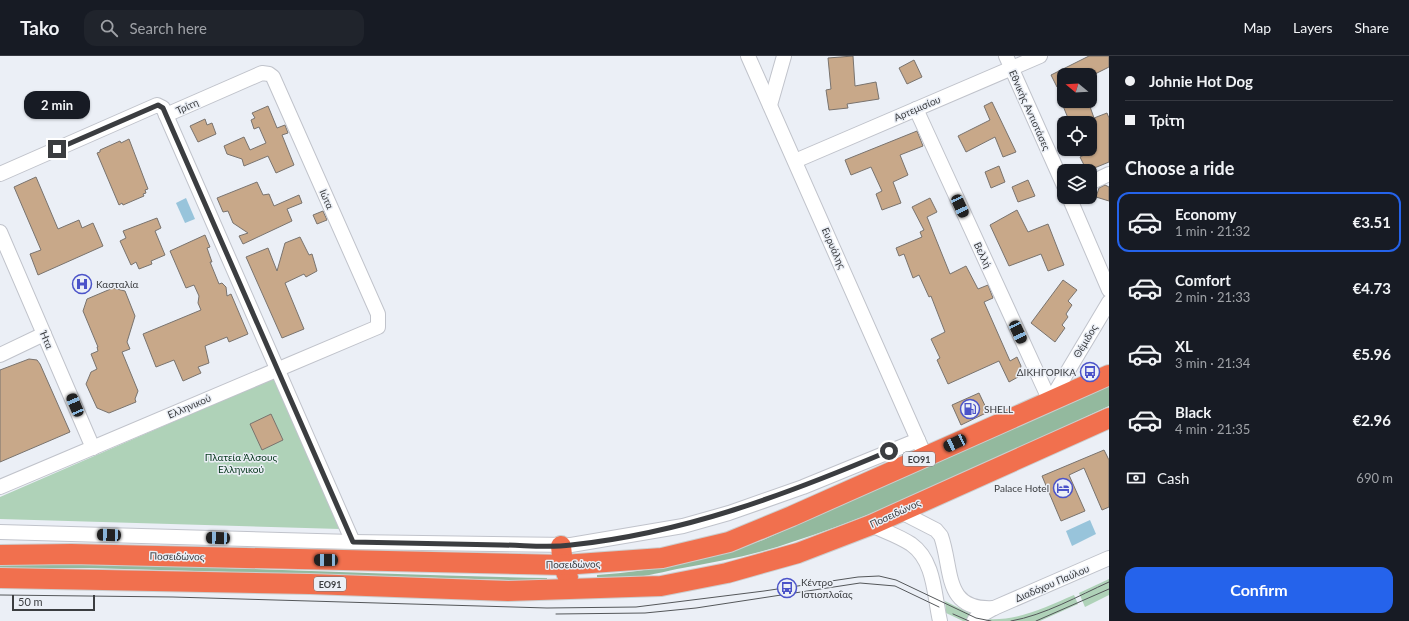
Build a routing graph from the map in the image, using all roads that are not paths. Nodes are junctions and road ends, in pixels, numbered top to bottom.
1 (748, 56) edge
2 (784, 56) edge
3 (1006, 56) edge
4 (1040, 56) edge
5 (1012, 69) junction
6 (269, 74) joint
7 (770, 105) junction
8 (916, 108) junction
9 (166, 116) junction
10 (795, 161) junction
11 (1057, 170) edge
12 (0, 174) edge
13 (1109, 174) edge
14 (1097, 180) edge
15 (1072, 204) edge
16 (0, 232) edge
17 (1109, 290) edge
18 (1109, 302) edge
19 (378, 327) joint
20 (44, 334) junction
21 (0, 355) edge
22 (278, 369) junction
23 (1109, 375) edge
24 (1050, 401) junction
25 (1109, 418) edge
26 (93, 448) junction
27 (922, 448) junction
28 (0, 487) edge
29 (898, 512) junction
30 (871, 524) junction
31 (0, 532) edge
32 (353, 542) junction
33 (561, 546) junction
34 (0, 555) edge
35 (1109, 558) edge
36 (563, 565) junction
37 (0, 578) edge
38 (574, 589) junction
39 (994, 608) junction
40 (940, 621) edge
41 (974, 621) edge

1 - 7 street, Ευρυάλης
2 - 7 street
3 - 5 street, Εθνικής Αντιοτάσες
4 - 5 street, Αρτεμισίου
5 - 8 street, Αρτεμισίου
5 - 11 street, Εθνικής Αντιοτάσες
6 - 9 street, Τρίτη
6 - 19 street, Ιώτα
7 - 10 street, Ευρυάλης
8 - 10 street, Αρτεμισίου
8 - 24 street, Βελλή
9 - 12 street, Τρίτη
9 - 22 street
10 - 27 street, Ευρυάλης
13 - 14 street
15 - 17 street
16 - 20 street, Ήτα
18 - 24 street, Θέμιδος
19 - 22 street, Ελληνικού
20 - 21 street
20 - 26 street, Ήτα
22 - 26 street, Ελληνικού
22 - 32 street
23 - 24 highway, Ποσειδώνος / ΕΟ91
24 - 27 highway, Ποσειδώνος / ΕΟ91
25 - 29 highway, Ποσειδώνος / ΕΟ91
26 - 28 street, Ελληνικού
27 - 33 street
27 - 36 highway, Ποσειδώνος / ΕΟ91
29 - 30 highway, Ποσειδώνος / ΕΟ91
29 - 39 street
30 - 38 highway, Ποσειδώνος / ΕΟ91
30 - 40 street
31 - 32 street
32 - 33 street
33 - 36 highway
34 - 36 highway, Ποσειδώνος / ΕΟ91
35 - 39 street, Διαδόχου Παύλου
36 - 38 highway
37 - 38 highway, Ποσειδώνος / ΕΟ91
39 - 41 street, Διαδόχου Παύλου

